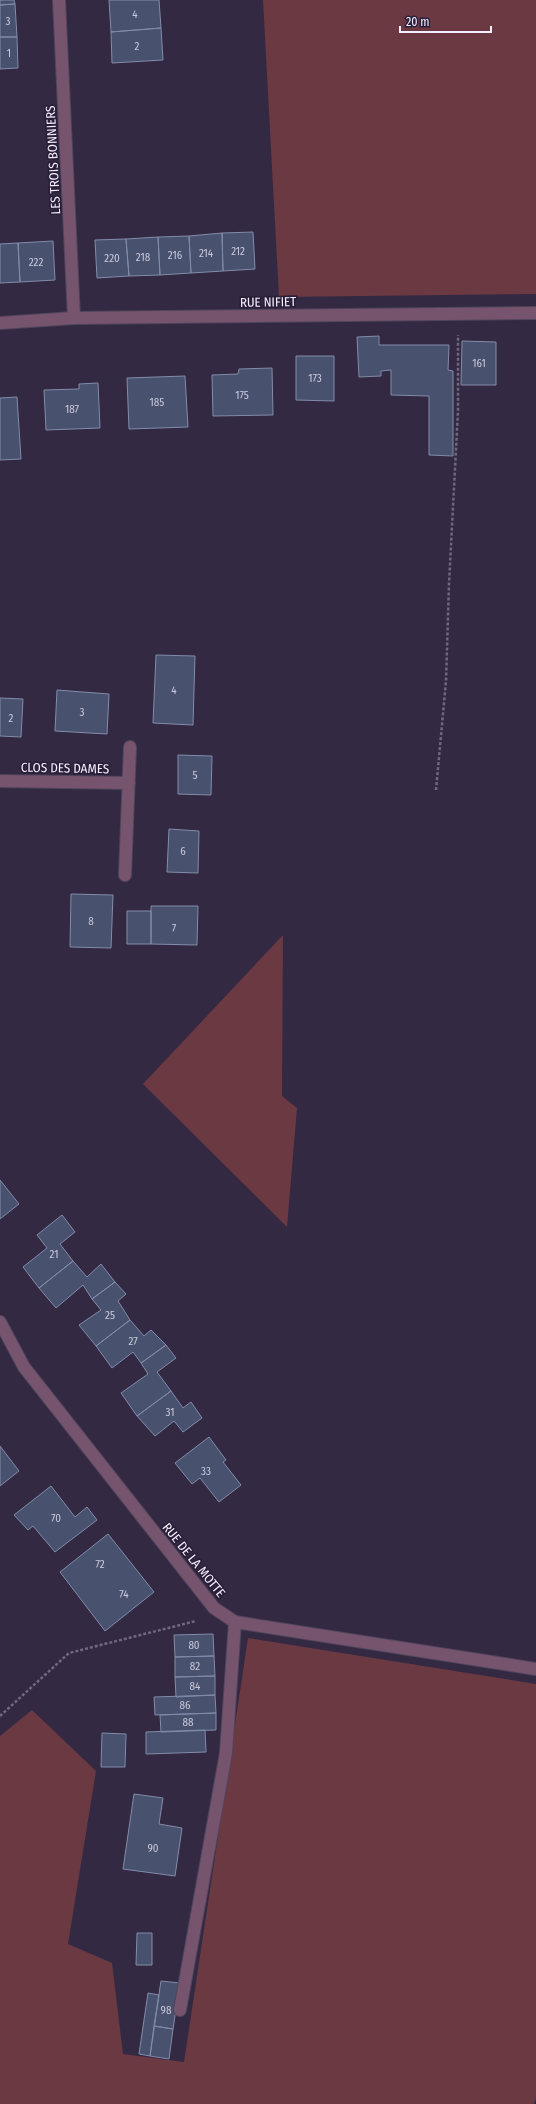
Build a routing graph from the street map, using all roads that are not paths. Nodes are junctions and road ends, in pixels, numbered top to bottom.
1 (59, 0) edge
2 (536, 313) edge
3 (74, 318) junction
4 (0, 323) edge
5 (130, 747) dead end
6 (0, 781) edge
7 (129, 783) junction
8 (125, 875) dead end
9 (0, 1322) edge
10 (234, 1622) junction
11 (536, 1670) edge
12 (180, 2010) dead end

1 - 3 street, LES TROIS BONNIERS
2 - 3 street, RUE NIFIET
3 - 4 street, RUE NIFIET
5 - 7 street
6 - 7 street, CLOS DES DAMES
7 - 8 street
9 - 10 street, RUE DE LA MOTTE
10 - 11 street, RUE DE LA MOTTE
10 - 12 street

